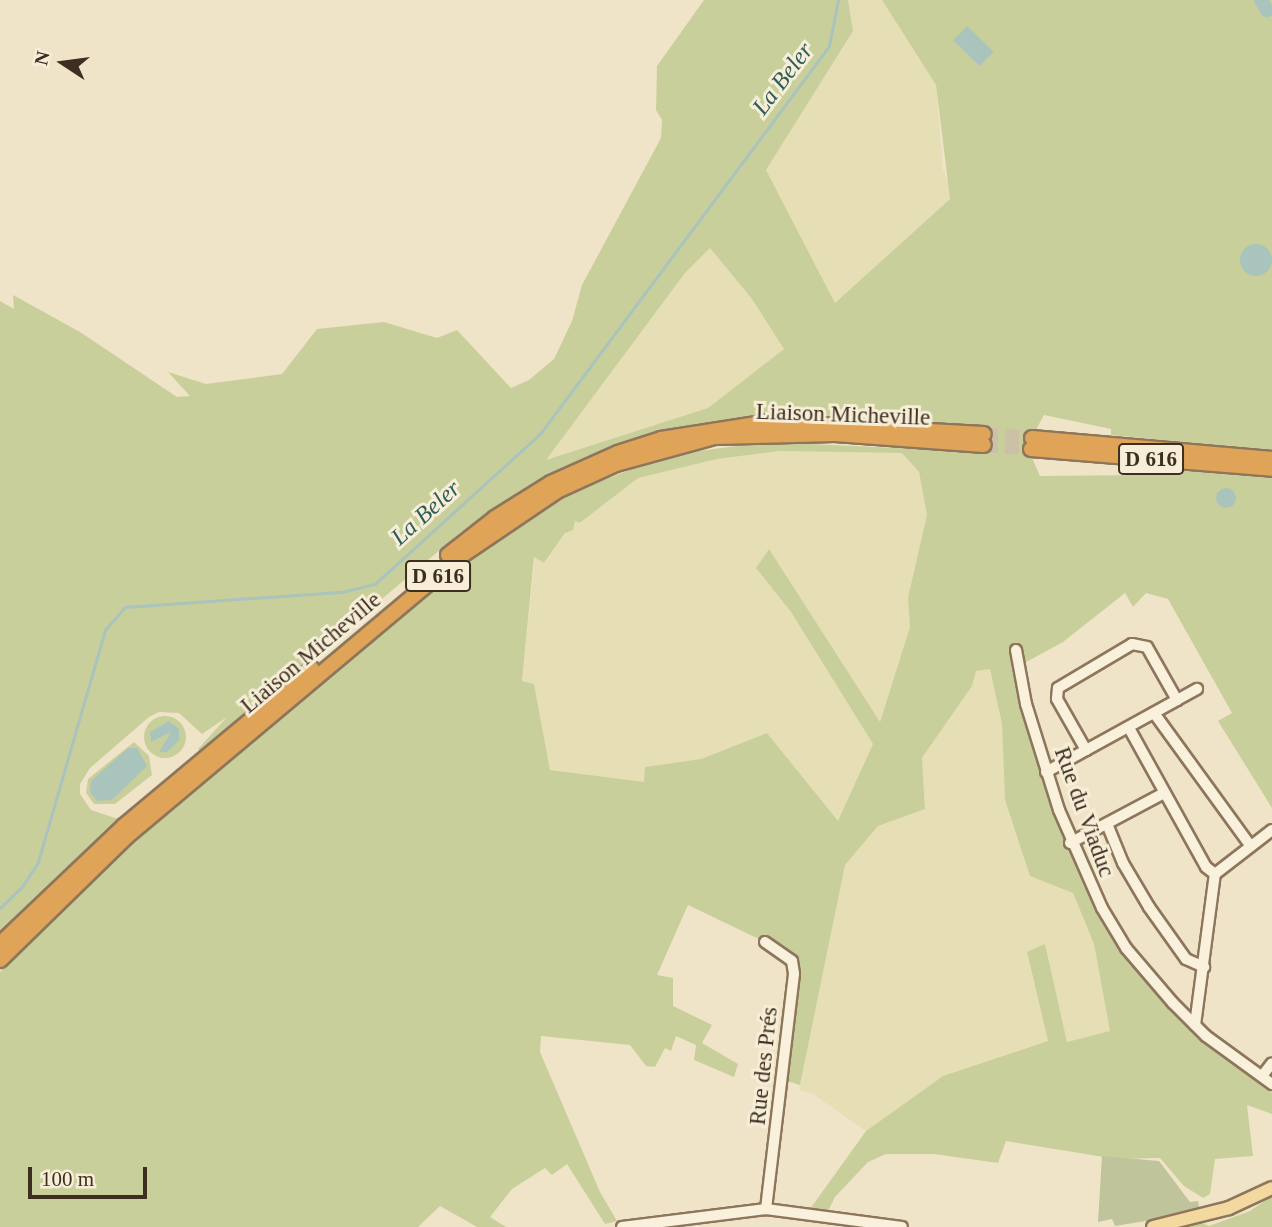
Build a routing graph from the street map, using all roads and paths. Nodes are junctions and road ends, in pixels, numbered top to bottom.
1 (1272, 459) edge
2 (1272, 470) edge
3 (1016, 650) dead end
4 (1197, 689) dead end
5 (1177, 699) junction
6 (1154, 713) junction
7 (1129, 728) junction
8 (1086, 750) junction
9 (1046, 772) junction
10 (1164, 793) junction
11 (1107, 824) junction
12 (1272, 830) edge
13 (1070, 843) junction
14 (1250, 845) junction
15 (1215, 874) junction
16 (765, 942) dead end
17 (0, 944) edge
18 (0, 960) edge
19 (1203, 967) junction
20 (1195, 1026) junction
21 (1272, 1063) edge
22 (1262, 1076) junction
23 (1272, 1084) edge
24 (1272, 1188) edge
25 (766, 1209) junction
26 (622, 1227) edge
27 (902, 1227) edge
28 (1153, 1227) edge

1 - 2 highway, D 616
3 - 9 street, Rue du Viaduc
4 - 5 street
5 - 6 street
5 - 8 street
6 - 7 street
6 - 14 street
7 - 8 street
7 - 10 street
8 - 9 street
9 - 13 street, Rue du Viaduc
10 - 11 street
10 - 15 street
11 - 13 street
11 - 19 street
12 - 14 street
13 - 20 street, Rue du Viaduc
14 - 15 street
15 - 19 street
16 - 25 street, Rue des Prés
17 - 18 highway, Liaison Micheville / D 616
19 - 20 street
20 - 22 street, Rue du Viaduc
21 - 22 street
22 - 23 street, Rue du Viaduc
24 - 28 main road
25 - 26 street
25 - 27 street

